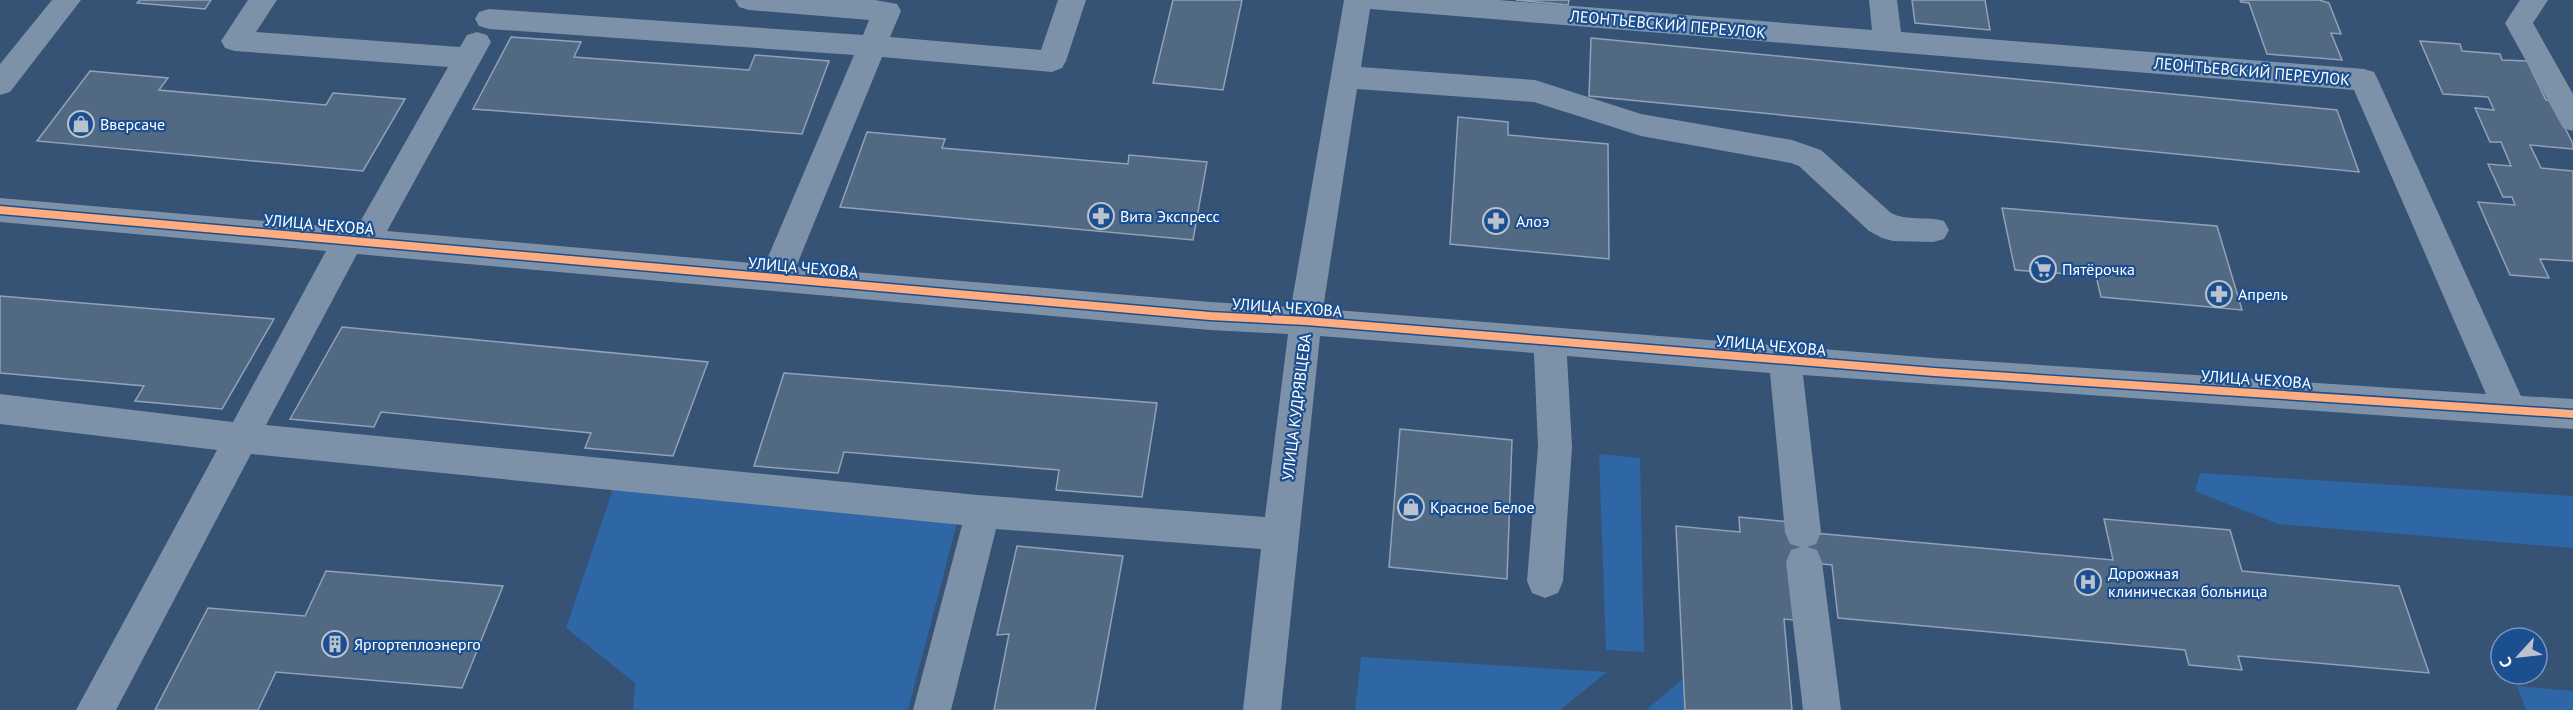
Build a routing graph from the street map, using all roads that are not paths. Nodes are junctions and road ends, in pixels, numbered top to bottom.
1 (67, 0) edge
2 (264, 0) edge
3 (749, 0) edge
4 (1072, 0) edge
5 (1358, 0) edge
6 (1375, 0) edge
7 (1883, 0) edge
8 (2534, 0) edge
9 (495, 9) edge
10 (1888, 42) junction
11 (872, 46) junction
12 (468, 58) junction
13 (1345, 77) junction
14 (0, 84) edge
15 (2573, 120) edge
16 (0, 210) edge
17 (1933, 230) dead end
18 (356, 241) junction
19 (775, 278) junction
20 (1306, 321) junction
21 (1550, 341) junction
22 (1785, 360) junction
23 (0, 409) edge
24 (2510, 410) junction
25 (2573, 414) edge
26 (240, 439) junction
27 (983, 511) junction
28 (1281, 536) junction
29 (1545, 581) dead end
30 (95, 710) edge
31 (932, 710) edge
32 (1262, 710) edge
33 (1822, 710) edge

1 - 14 street
2 - 12 street
3 - 11 street
4 - 11 street
5 - 13 street, УЛИЦА КУДРЯВЦЕВА
6 - 10 street, ЛЕОНТЬЕВСКИЙ ПЕРЕУЛОК
7 - 10 street
8 - 15 street
9 - 11 street
9 - 12 street
10 - 24 street, ЛЕОНТЬЕВСКИЙ ПЕРЕУЛОК
11 - 19 street
12 - 18 street
13 - 17 street
13 - 20 street, УЛИЦА КУДРЯВЦЕВА
16 - 18 street, УЛИЦА ЧЕХОВА
18 - 19 street, УЛИЦА ЧЕХОВА
18 - 26 street
19 - 20 street, УЛИЦА ЧЕХОВА
20 - 21 street, УЛИЦА ЧЕХОВА
20 - 28 street, УЛИЦА КУДРЯВЦЕВА
21 - 22 street, УЛИЦА ЧЕХОВА
21 - 29 street
22 - 24 street, УЛИЦА ЧЕХОВА
22 - 33 street
23 - 26 street
24 - 25 street, УЛИЦА ЧЕХОВА
26 - 27 street
26 - 30 street
27 - 28 street
27 - 31 street
28 - 32 street, УЛИЦА КУДРЯВЦЕВА

